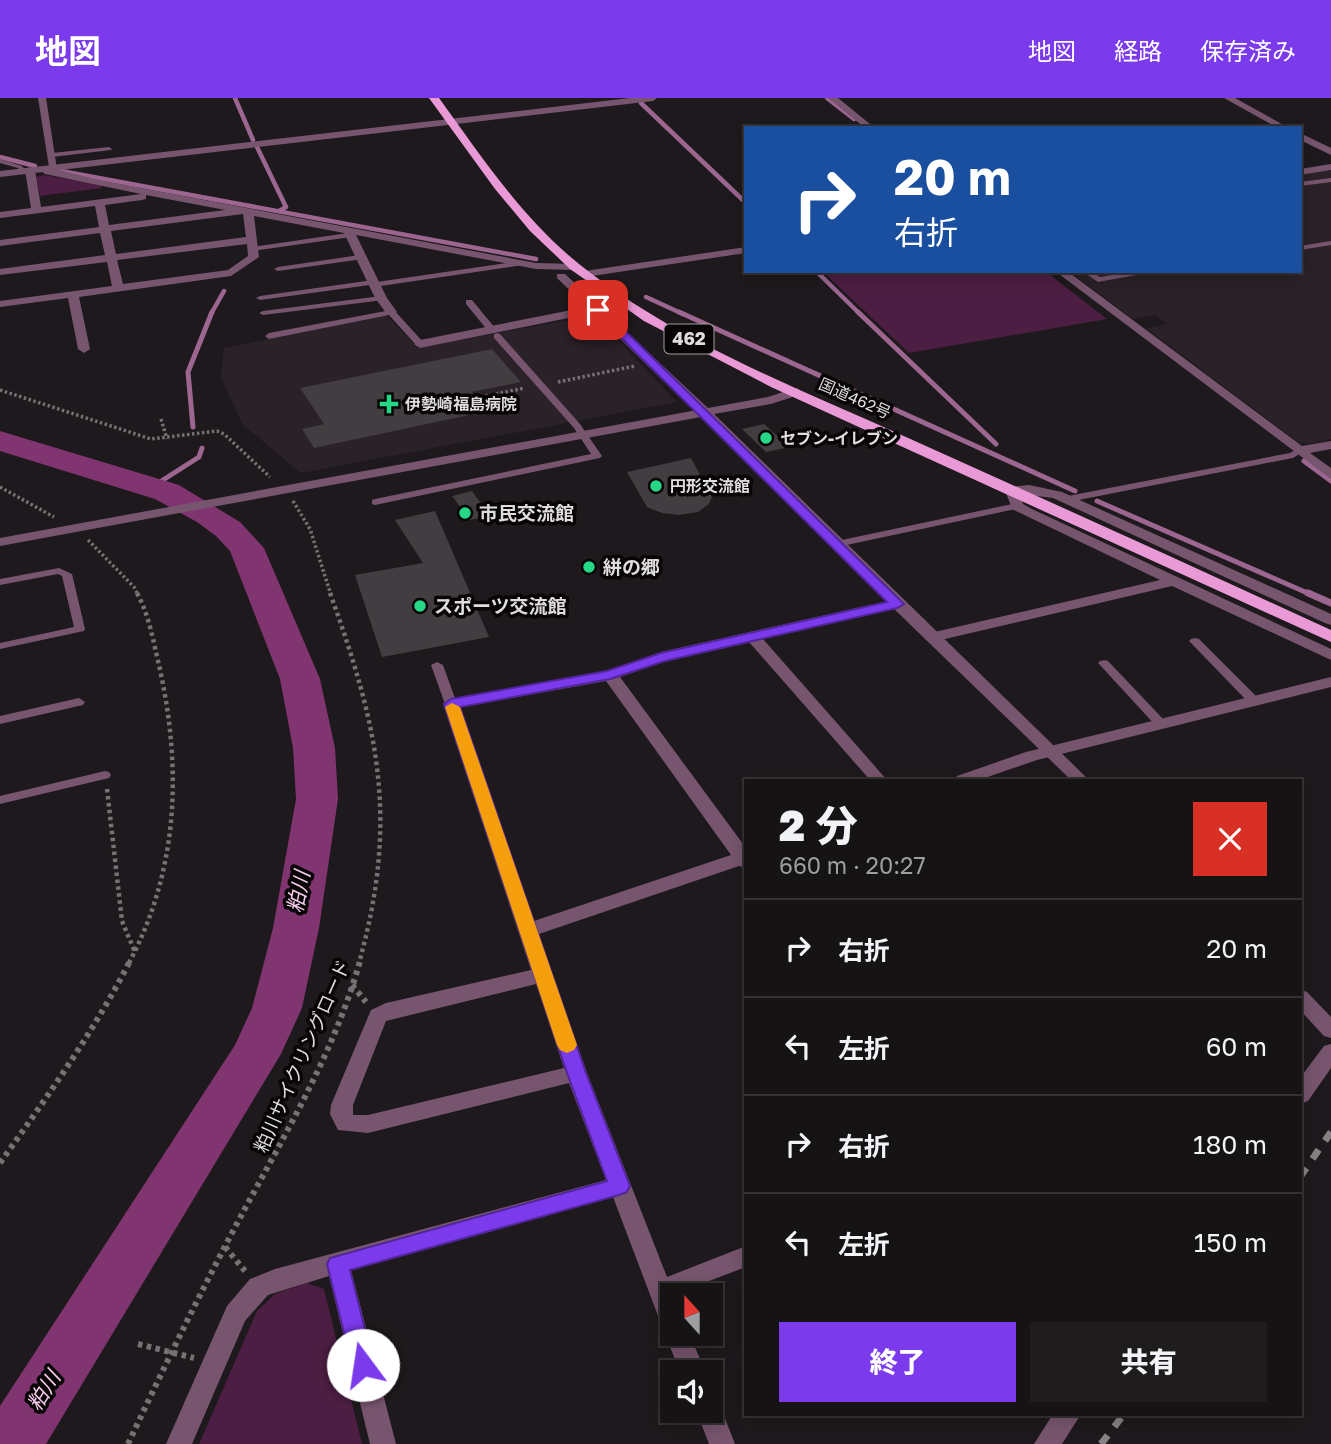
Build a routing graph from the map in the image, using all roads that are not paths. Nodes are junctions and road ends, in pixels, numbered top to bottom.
1 (42, 98) edge
2 (434, 98) edge
3 (653, 98) edge
4 (832, 98) edge
5 (1228, 98) edge
6 (451, 121) junction
7 (868, 126) edge
8 (1280, 126) edge
9 (1302, 137) edge
10 (109, 149) dead end
11 (1331, 152) edge
12 (52, 155) junction
13 (0, 161) edge
14 (1331, 167) edge
15 (48, 168) junction
16 (26, 170) junction
17 (1302, 172) edge
18 (0, 174) edge
19 (1331, 180) edge
20 (104, 184) junction
21 (1302, 184) edge
22 (161, 194) junction
23 (105, 202) junction
24 (36, 210) junction
25 (248, 210) junction
26 (0, 215) edge
27 (105, 230) junction
28 (348, 233) junction
29 (0, 243) edge
30 (1331, 243) edge
31 (251, 244) junction
32 (1302, 248) edge
33 (744, 250) edge
34 (111, 257) junction
35 (360, 257) junction
36 (520, 263) junction
37 (278, 269) dead end
38 (580, 270) junction
39 (0, 272) edge
40 (1063, 273) edge
41 (1089, 273) edge
42 (1142, 273) edge
43 (561, 276) dead end
44 (1098, 280) junction
45 (1076, 283) junction
46 (374, 284) junction
47 (118, 289) junction
48 (73, 295) junction
49 (260, 298) dead end
50 (380, 298) junction
51 (469, 302) dead end
52 (626, 303) junction
53 (0, 304) edge
54 (598, 310) junction
55 (391, 312) junction
56 (264, 313) dead end
57 (495, 333) junction
58 (269, 335) dead end
59 (420, 344) joint
60 (84, 349) dead end
61 (795, 392) junction
62 (704, 412) junction
63 (582, 434) junction
64 (1331, 445) edge
65 (1299, 451) junction
66 (1331, 475) edge
67 (1014, 498) junction
68 (1068, 499) junction
69 (375, 502) dead end
70 (0, 542) edge
71 (837, 544) junction
72 (1172, 581) junction
73 (0, 582) edge
74 (897, 604) junction
75 (1331, 620) edge
76 (753, 637) junction
77 (932, 637) junction
78 (1331, 637) edge
79 (1195, 641) dead end
80 (0, 646) edge
81 (1331, 655) edge
82 (1104, 663) dead end
83 (437, 665) dead end
84 (610, 675) junction
85 (1331, 682) edge
86 (1254, 701) junction
87 (79, 702) dead end
88 (451, 704) junction
89 (0, 720) edge
90 (1160, 723) junction
91 (1051, 751) junction
92 (105, 775) road end
93 (878, 779) edge
94 (966, 779) edge
95 (1080, 779) edge
96 (0, 800) edge
97 (744, 858) edge
98 (744, 859) edge
99 (528, 930) junction
100 (542, 975) junction
101 (1302, 1000) edge
102 (1331, 1030) edge
103 (1331, 1052) edge
104 (576, 1073) junction
105 (1302, 1092) edge
106 (619, 1186) junction
107 (744, 1257) edge
108 (338, 1264) junction
109 (680, 1283) edge
110 (660, 1291) edge
111 (1067, 1416) edge
112 (714, 1423) edge
113 (179, 1444) edge
114 (383, 1444) edge
115 (723, 1444) edge
116 (1047, 1444) edge

1 - 12 street
2 - 6 highway, 国道462号 / 462
3 - 6 street
4 - 7 street
5 - 8 street
6 - 15 street
6 - 38 highway, 国道462号 / 462
9 - 11 street
10 - 12 lane
12 - 15 street
13 - 16 lane
14 - 17 street
15 - 16 street
15 - 20 street
16 - 18 street
16 - 24 street
19 - 21 lane
20 - 22 street
20 - 23 street
22 - 23 street
22 - 25 street
23 - 24 street
23 - 27 street
24 - 26 street
25 - 27 street
25 - 28 street
25 - 31 street
27 - 29 street
27 - 34 street
28 - 31 lane
28 - 35 street
28 - 36 street
30 - 32 lane
31 - 34 street
31 - 47 street
33 - 38 street
34 - 39 street
34 - 47 street
35 - 37 lane
35 - 46 street
36 - 38 street
36 - 46 lane
38 - 52 highway, 国道462号 / 462
40 - 45 street
41 - 44 lane
42 - 44 lane
43 - 54 street
44 - 45 lane
45 - 65 street
46 - 49 lane
46 - 50 street
47 - 48 street
48 - 53 street
48 - 60 street
50 - 55 street
50 - 56 lane
51 - 57 lane
52 - 54 street
52 - 61 highway, 国道462号 / 462
54 - 57 street
54 - 62 street
55 - 58 lane
55 - 59 lane
57 - 59 street
57 - 63 lane
61 - 62 street
61 - 67 highway, 国道462号 / 462
62 - 63 street
62 - 71 street
63 - 69 lane
63 - 70 street
64 - 65 street
65 - 66 street
65 - 68 lane
67 - 68 street
67 - 71 lane
67 - 72 street
67 - 78 highway, 国道462号 / 462
68 - 75 street
71 - 74 street
72 - 77 street
72 - 81 street
73 - 80 lane
74 - 76 street
74 - 77 street
76 - 84 street
76 - 93 street
77 - 91 street
79 - 86 lane
82 - 90 lane
83 - 88 lane
84 - 88 street
84 - 97 street
85 - 86 street
86 - 90 street
87 - 89 lane
88 - 99 street
90 - 91 street
91 - 94 street
91 - 95 street
92 - 96 lane
98 - 99 street
99 - 100 street
100 - 104 street
100 - 104 street
101 - 102 street
103 - 105 street
104 - 106 street
106 - 108 street
106 - 110 street
107 - 109 street
108 - 113 street
108 - 114 street
111 - 116 street
112 - 115 street

